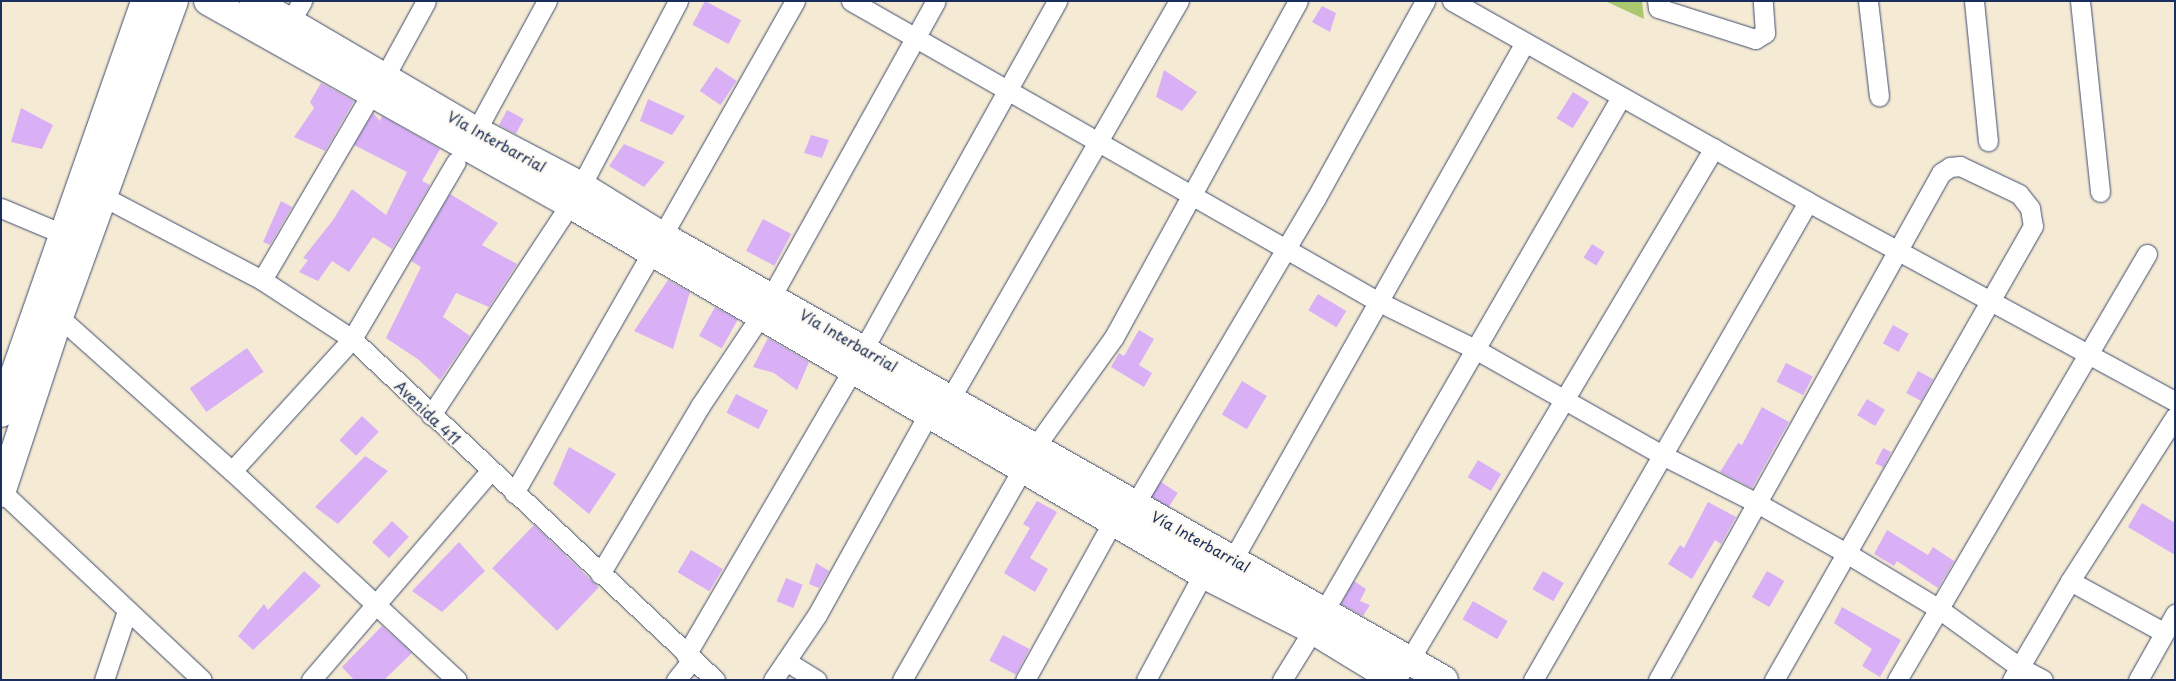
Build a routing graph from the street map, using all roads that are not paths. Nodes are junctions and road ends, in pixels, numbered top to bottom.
1 (145, 1) edge
2 (174, 1) edge
3 (208, 1) edge
4 (254, 1) edge
5 (426, 1) edge
6 (547, 1) edge
7 (678, 1) edge
8 (795, 1) edge
9 (850, 1) edge
10 (936, 1) edge
11 (1057, 1) edge
12 (1179, 1) edge
13 (1298, 1) edge
14 (1425, 1) edge
15 (1452, 1) edge
16 (1658, 1) edge
17 (1763, 1) edge
18 (1868, 1) edge
19 (1974, 1) edge
20 (2080, 1) edge
21 (295, 12) edge
22 (914, 39) junction
23 (1524, 44) junction
24 (378, 85) junction
25 (1005, 91) junction
26 (1879, 96) dead end
27 (1621, 97) junction
28 (476, 132) junction
29 (1988, 140) dead end
30 (1099, 144) junction
31 (1714, 148) junction
32 (456, 162) dead end
33 (2100, 192) dead end
34 (575, 195) junction
35 (102, 196) junction
36 (1193, 197) junction
37 (1808, 202) junction
38 (1, 208) edge
39 (63, 234) junction
40 (657, 244) junction
41 (1285, 249) junction
42 (1900, 250) junction
43 (2147, 254) dead end
44 (262, 280) junction
45 (1992, 300) junction
46 (1379, 302) junction
47 (766, 305) junction
48 (59, 317) junction
49 (352, 339) junction
50 (1473, 348) junction
51 (2089, 354) junction
52 (859, 358) junction
53 (1562, 400) junction
54 (2175, 401) edge
55 (940, 406) junction
56 (1, 413) edge
57 (431, 415) junction
58 (2175, 417) edge
59 (1662, 456) junction
60 (1029, 458) junction
61 (232, 471) junction
62 (490, 471) junction
63 (2, 493) edge
64 (514, 493) junction
65 (1757, 502) junction
66 (1135, 504) junction
67 (1113, 521) junction
68 (1848, 554) junction
69 (1233, 559) junction
70 (600, 574) junction
71 (1203, 574) junction
72 (2070, 581) junction
73 (378, 604) junction
74 (1939, 609) junction
75 (127, 611) junction
76 (2175, 614) edge
77 (1318, 620) junction
78 (2163, 632) junction
79 (689, 658) junction
80 (786, 661) junction
81 (1400, 673) edge
82 (2016, 673) edge
83 (104, 680) edge
84 (202, 680) edge
85 (311, 680) edge
86 (457, 680) edge
87 (676, 680) edge
88 (715, 680) edge
89 (773, 680) edge
90 (817, 680) edge
91 (902, 680) edge
92 (1025, 680) edge
93 (1146, 680) edge
94 (1282, 680) edge
95 (1444, 680) edge
96 (1533, 680) edge
97 (1658, 680) edge
98 (1774, 680) edge
99 (1897, 680) edge
100 (2043, 680) edge
101 (2138, 680) edge

1 - 39 main road
2 - 35 main road
3 - 24 main road, Vía Interbarrial
4 - 21 main road, Vía Interbarrial
5 - 24 street
6 - 28 street
7 - 34 street
8 - 40 street
9 - 22 street
10 - 22 street
11 - 25 street
12 - 30 street
13 - 36 street
14 - 41 street
15 - 23 street
16 - 17 street
18 - 26 street
19 - 29 street
20 - 33 street
21 - 24 main road, Vía Interbarrial
22 - 25 street
22 - 47 street
23 - 27 street
23 - 46 street
24 - 28 main road, Vía Interbarrial
24 - 34 main road, Vía Interbarrial
24 - 44 street
25 - 30 street
25 - 52 street
27 - 31 street
27 - 50 street
28 - 34 main road, Vía Interbarrial
30 - 36 street
30 - 55 street
31 - 37 street
31 - 53 street
32 - 49 street
34 - 40 main road, Vía Interbarrial
34 - 57 street
35 - 44 street, Avenida 411
35 - 48 main road
36 - 41 street
36 - 60 street
37 - 42 street
37 - 59 street
38 - 39 street
39 - 56 main road
40 - 47 main road, Vía Interbarrial
40 - 64 street
41 - 46 street
41 - 66 street
42 - 45 street
42 - 45 street
42 - 65 street
43 - 51 street
44 - 49 street, Avenida 411
45 - 51 street
45 - 68 street
46 - 50 street
46 - 69 street
47 - 52 main road, Vía Interbarrial
47 - 70 street
48 - 61 street
48 - 63 main road
49 - 57 street, Avenida 411
49 - 61 street
50 - 53 street
50 - 77 street
51 - 54 street
51 - 74 street
52 - 55 main road, Vía Interbarrial
52 - 79 street
53 - 59 street
53 - 81 street
55 - 60 main road, Vía Interbarrial
55 - 80 street
57 - 62 street, Avenida 411
58 - 72 street
59 - 65 street
59 - 96 street
60 - 66 main road, Vía Interbarrial
60 - 67 main road, Vía Interbarrial
60 - 91 street
61 - 73 street
62 - 64 street, Avenida 411
62 - 73 street
63 - 75 street
64 - 70 street, Avenida 411
65 - 68 street
65 - 97 street
66 - 69 main road, Vía Interbarrial
67 - 71 main road, Vía Interbarrial
67 - 92 street
68 - 74 street
68 - 98 street
69 - 77 main road, Vía Interbarrial
70 - 79 street, Avenida 411
71 - 77 main road, Vía Interbarrial
71 - 93 street
72 - 78 street
72 - 82 street
73 - 85 street
73 - 86 street
74 - 82 street
74 - 99 street
75 - 83 street
75 - 84 street
76 - 78 street
77 - 81 main road, Vía Interbarrial
77 - 94 street
78 - 101 street
79 - 87 street
79 - 88 street, Avenida 411
80 - 89 street
80 - 90 street
81 - 95 main road, Vía Interbarrial
82 - 100 street

